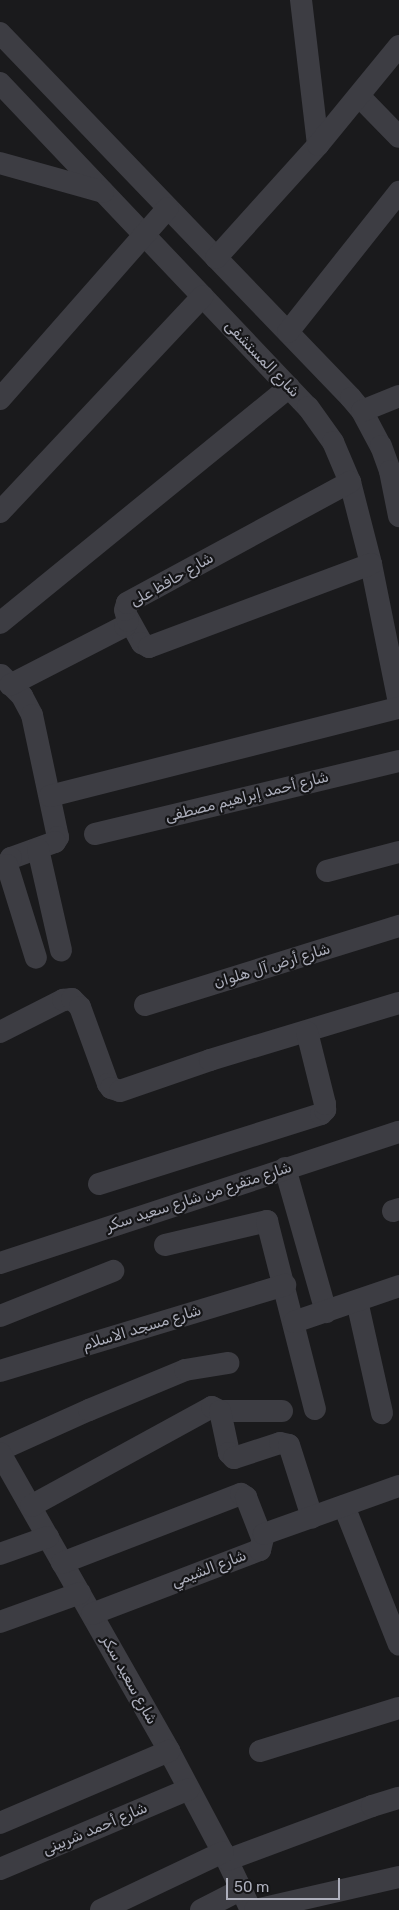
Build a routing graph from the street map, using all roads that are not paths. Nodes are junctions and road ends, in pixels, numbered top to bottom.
1 (301, 0) edge
2 (0, 33) edge
3 (399, 46) edge
4 (0, 83) edge
5 (359, 96) junction
6 (399, 137) edge
7 (318, 145) junction
8 (0, 163) edge
9 (104, 192) junction
10 (399, 192) edge
11 (168, 208) junction
12 (144, 235) junction
13 (216, 258) junction
14 (203, 296) junction
15 (288, 332) junction
16 (289, 387) junction
17 (399, 396) edge
18 (0, 398) edge
19 (362, 411) junction
20 (350, 482) junction
21 (0, 512) edge
22 (399, 516) edge
23 (371, 564) junction
24 (128, 618) junction
25 (0, 623) edge
26 (5, 679) edge
27 (399, 703) edge
28 (399, 708) edge
29 (399, 760) edge
30 (50, 796) junction
31 (95, 834) dead end
32 (38, 849) junction
33 (399, 852) edge
34 (327, 871) dead end
35 (399, 926) edge
36 (61, 950) dead end
37 (36, 958) dead end
38 (399, 1003) edge
39 (145, 1005) dead end
40 (0, 1032) edge
41 (307, 1032) junction
42 (399, 1132) edge
43 (285, 1168) junction
44 (99, 1184) dead end
45 (165, 1245) dead end
46 (0, 1263) edge
47 (113, 1271) dead end
48 (285, 1285) junction
49 (399, 1286) edge
50 (357, 1301) junction
51 (326, 1312) junction
52 (0, 1316) edge
53 (294, 1322) junction
54 (228, 1363) dead end
55 (0, 1371) edge
56 (314, 1409) dead end
57 (220, 1411) junction
58 (282, 1411) dead end
59 (382, 1413) dead end
60 (0, 1452) edge
61 (399, 1486) edge
62 (31, 1506) junction
63 (344, 1506) junction
64 (312, 1517) junction
65 (48, 1537) junction
66 (262, 1538) junction
67 (0, 1554) edge
68 (62, 1563) junction
69 (80, 1593) junction
70 (92, 1614) junction
71 (0, 1622) edge
72 (399, 1645) edge
73 (399, 1708) edge
74 (170, 1751) junction
75 (260, 1752) dead end
76 (189, 1789) junction
77 (399, 1798) edge
78 (0, 1823) edge
79 (225, 1856) junction
80 (0, 1869) edge
81 (399, 1877) edge
82 (242, 1889) junction
83 (327, 1902) edge
84 (101, 1910) edge
85 (201, 1910) edge
86 (251, 1910) edge
87 (255, 1910) edge

1 - 7 street
2 - 11 street
3 - 5 street
4 - 9 street, شارع المستشفى
5 - 6 street
5 - 7 street
7 - 13 street
8 - 9 street
9 - 12 street, شارع المستشفى
10 - 15 street
11 - 12 street
11 - 13 street
12 - 14 street, شارع المستشفى
12 - 18 street
13 - 15 street
14 - 16 street, شارع المستشفى
14 - 21 street
15 - 19 street
16 - 20 street, شارع المستشفى
16 - 25 street
17 - 19 street
19 - 22 street
20 - 23 street, شارع المستشفى
20 - 24 street, شارع حافظ على
23 - 24 street
23 - 27 street, شارع المستشفى
24 - 26 street, شارع حافظ على
26 - 30 street
28 - 30 street
29 - 31 street, شارع أحمد إبراهيم مصطفى
30 - 32 street
32 - 36 street
32 - 37 street
33 - 34 street
35 - 39 street, شارع أرض آل هلوان
38 - 41 street
40 - 41 street
41 - 44 street
42 - 43 street, شارع متفرع من شارع سعيد سكر
43 - 46 street, شارع متفرع من شارع سعيد سكر
43 - 51 street
45 - 48 street
47 - 52 street
48 - 53 street
48 - 55 street, شارع مسجد الاسلام
49 - 50 street
50 - 51 street
50 - 59 street
51 - 53 street
53 - 56 street
54 - 60 street
57 - 58 street
57 - 62 street
57 - 64 street
60 - 62 street, شارع سعيد سكر
61 - 63 street, شارع الشيمي
62 - 65 street, شارع سعيد سكر
63 - 64 street, شارع الشيمي
63 - 72 street
64 - 66 street, شارع الشيمي
65 - 67 street
65 - 68 street, شارع سعيد سكر
66 - 68 street
66 - 70 street, شارع الشيمي
68 - 69 street, شارع سعيد سكر
69 - 70 street, شارع سعيد سكر
69 - 71 street
70 - 74 street, شارع سعيد سكر
73 - 75 street
74 - 76 street, شارع سعيد سكر
74 - 78 street
76 - 79 street, شارع سعيد سكر
76 - 80 street, شارع أحمد شربينى
77 - 79 street
79 - 82 street, شارع سعيد سكر
79 - 84 street
81 - 83 street
82 - 85 street
82 - 86 street, شارع سعيد سكر
83 - 87 street

